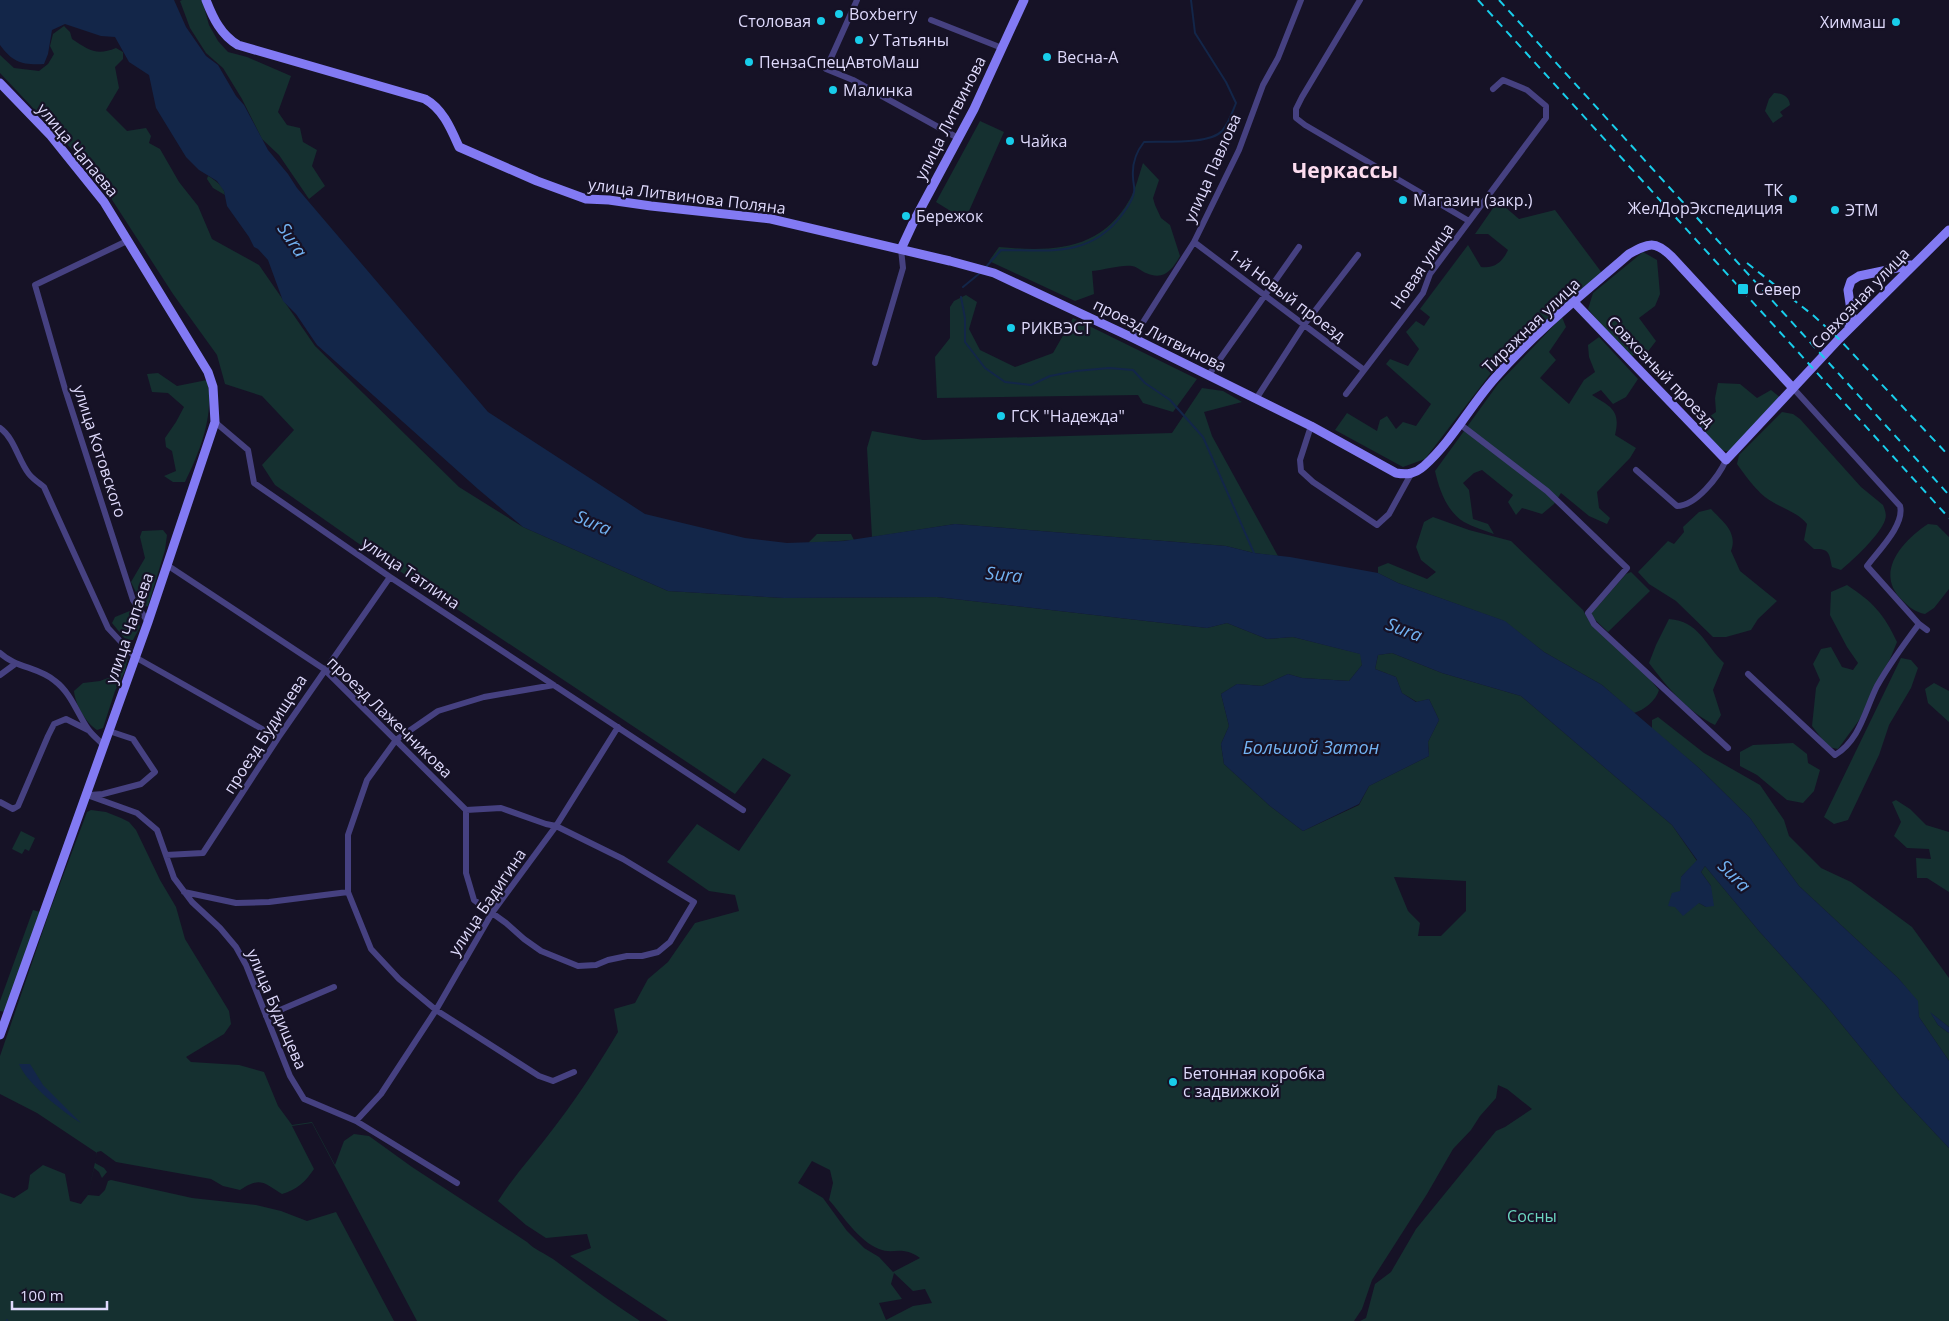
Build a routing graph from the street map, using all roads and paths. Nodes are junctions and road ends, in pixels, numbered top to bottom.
1 (206, 0) edge
2 (857, 0) edge
3 (1024, 0) edge
4 (1301, 0) edge
5 (1360, 0) edge
6 (932, 20) dead end
7 (1002, 48) junction
8 (0, 83) edge
9 (1493, 89) dead end
10 (958, 138) junction
11 (1469, 221) junction
12 (1949, 230) edge
13 (127, 241) junction
14 (1194, 242) junction
15 (1299, 247) dead end
16 (901, 249) junction
17 (1358, 255) dead end
18 (1912, 265) junction
19 (1264, 294) junction
20 (1850, 300) junction
21 (1574, 302) junction
22 (1871, 306) junction
23 (1304, 325) junction
24 (1846, 331) junction
25 (1133, 338) junction
26 (875, 363) dead end
27 (1364, 370) junction
28 (1208, 376) junction
29 (1793, 388) junction
30 (1346, 394) dead end
31 (1256, 399) junction
32 (215, 422) junction
33 (1461, 425) junction
34 (1311, 426) junction
35 (0, 428) edge
36 (1726, 460) junction
37 (1636, 470) dead end
38 (1411, 474) junction
39 (167, 565) junction
40 (390, 577) junction
41 (148, 622) junction
42 (1919, 624) junction
43 (1927, 630) dead end
44 (0, 653) edge
45 (135, 657) junction
46 (15, 664) junction
47 (324, 669) junction
48 (1748, 674) dead end
49 (0, 675) edge
50 (554, 685) junction
51 (618, 727) junction
52 (88, 730) junction
53 (109, 731) junction
54 (278, 738) junction
55 (396, 740) junction
56 (104, 746) junction
57 (1728, 748) dead end
58 (87, 795) junction
59 (0, 802) edge
60 (466, 810) junction
61 (743, 810) dead end
62 (556, 826) junction
63 (166, 855) junction
64 (184, 892) junction
65 (348, 892) junction
66 (492, 913) junction
67 (334, 986) dead end
68 (436, 1010) junction
69 (266, 1016) junction
70 (0, 1036) edge
71 (574, 1072) dead end
72 (356, 1121) junction
73 (456, 1183) dead end

1 - 16 main road, улица Литвинова Поляна
2 - 10 street
3 - 7 main road, улица Литвинова
4 - 14 street, улица Павлова
5 - 11 street
6 - 7 street
7 - 10 main road, улица Литвинова
8 - 13 main road, улица Чапаева
9 - 11 street, Новая улица
10 - 16 main road, улица Литвинова
11 - 27 street, Новая улица
12 - 18 main road, Совхозная улица
13 - 32 main road, улица Чапаева
13 - 41 street, улица Котовского
14 - 19 street, 1-й Новый проезд
14 - 25 street, улица Павлова
15 - 19 street
16 - 25 main road, проезд Литвинова
16 - 26 street
17 - 23 street
18 - 20 main road
18 - 22 main road, Совхозная улица
19 - 23 street, 1-й Новый проезд
19 - 28 street
20 - 22 main road
20 - 24 main road
21 - 29 main road, Тиражная улица
21 - 33 main road, Тиражная улица
21 - 36 main road, Совхозный проезд
22 - 24 main road, Совхозная улица
23 - 27 street, 1-й Новый проезд
23 - 31 street
24 - 29 main road, Совхозная улица
25 - 28 main road, проезд Литвинова
27 - 30 street, Новая улица
28 - 31 main road, проезд Литвинова
29 - 36 main road, Совхозная улица
29 - 42 street
31 - 34 main road, проезд Литвинова
32 - 39 main road, улица Чапаева
32 - 40 street, улица Татлина
33 - 38 main road, Тиражная улица
33 - 57 street
34 - 38 main road, проезд Литвинова
34 - 38 street
35 - 45 street
36 - 37 street
39 - 41 main road, улица Чапаева
39 - 47 street, проезд Лажечникова
40 - 47 street, проезд Будищева
40 - 50 street, улица Татлина
41 - 45 main road, улица Чапаева
42 - 43 street
42 - 48 street
44 - 46 street
45 - 53 main road, улица Чапаева
45 - 54 street
46 - 49 street
46 - 52 street
47 - 54 street, проезд Будищева
47 - 55 street, проезд Лажечникова
50 - 51 street, улица Татлина
50 - 55 street
51 - 61 street, улица Татлина
51 - 62 street, улица Бадигина
52 - 56 street
52 - 59 street
53 - 56 main road, улица Чапаева
53 - 58 street
54 - 63 street, проезд Будищева
55 - 60 street, проезд Лажечникова
55 - 65 street
56 - 58 main road, улица Чапаева
58 - 63 street, улица Будищева
58 - 70 main road, улица Чапаева
60 - 62 street
60 - 66 street
62 - 66 street, улица Бадигина
62 - 66 street
63 - 64 street, улица Будищева
64 - 65 street
64 - 69 street, улица Будищева
65 - 68 street
66 - 68 street, улица Бадигина
67 - 69 street
68 - 71 street
68 - 72 street, улица Бадигина
69 - 72 street, улица Будищева
72 - 73 street, улица Будищева

